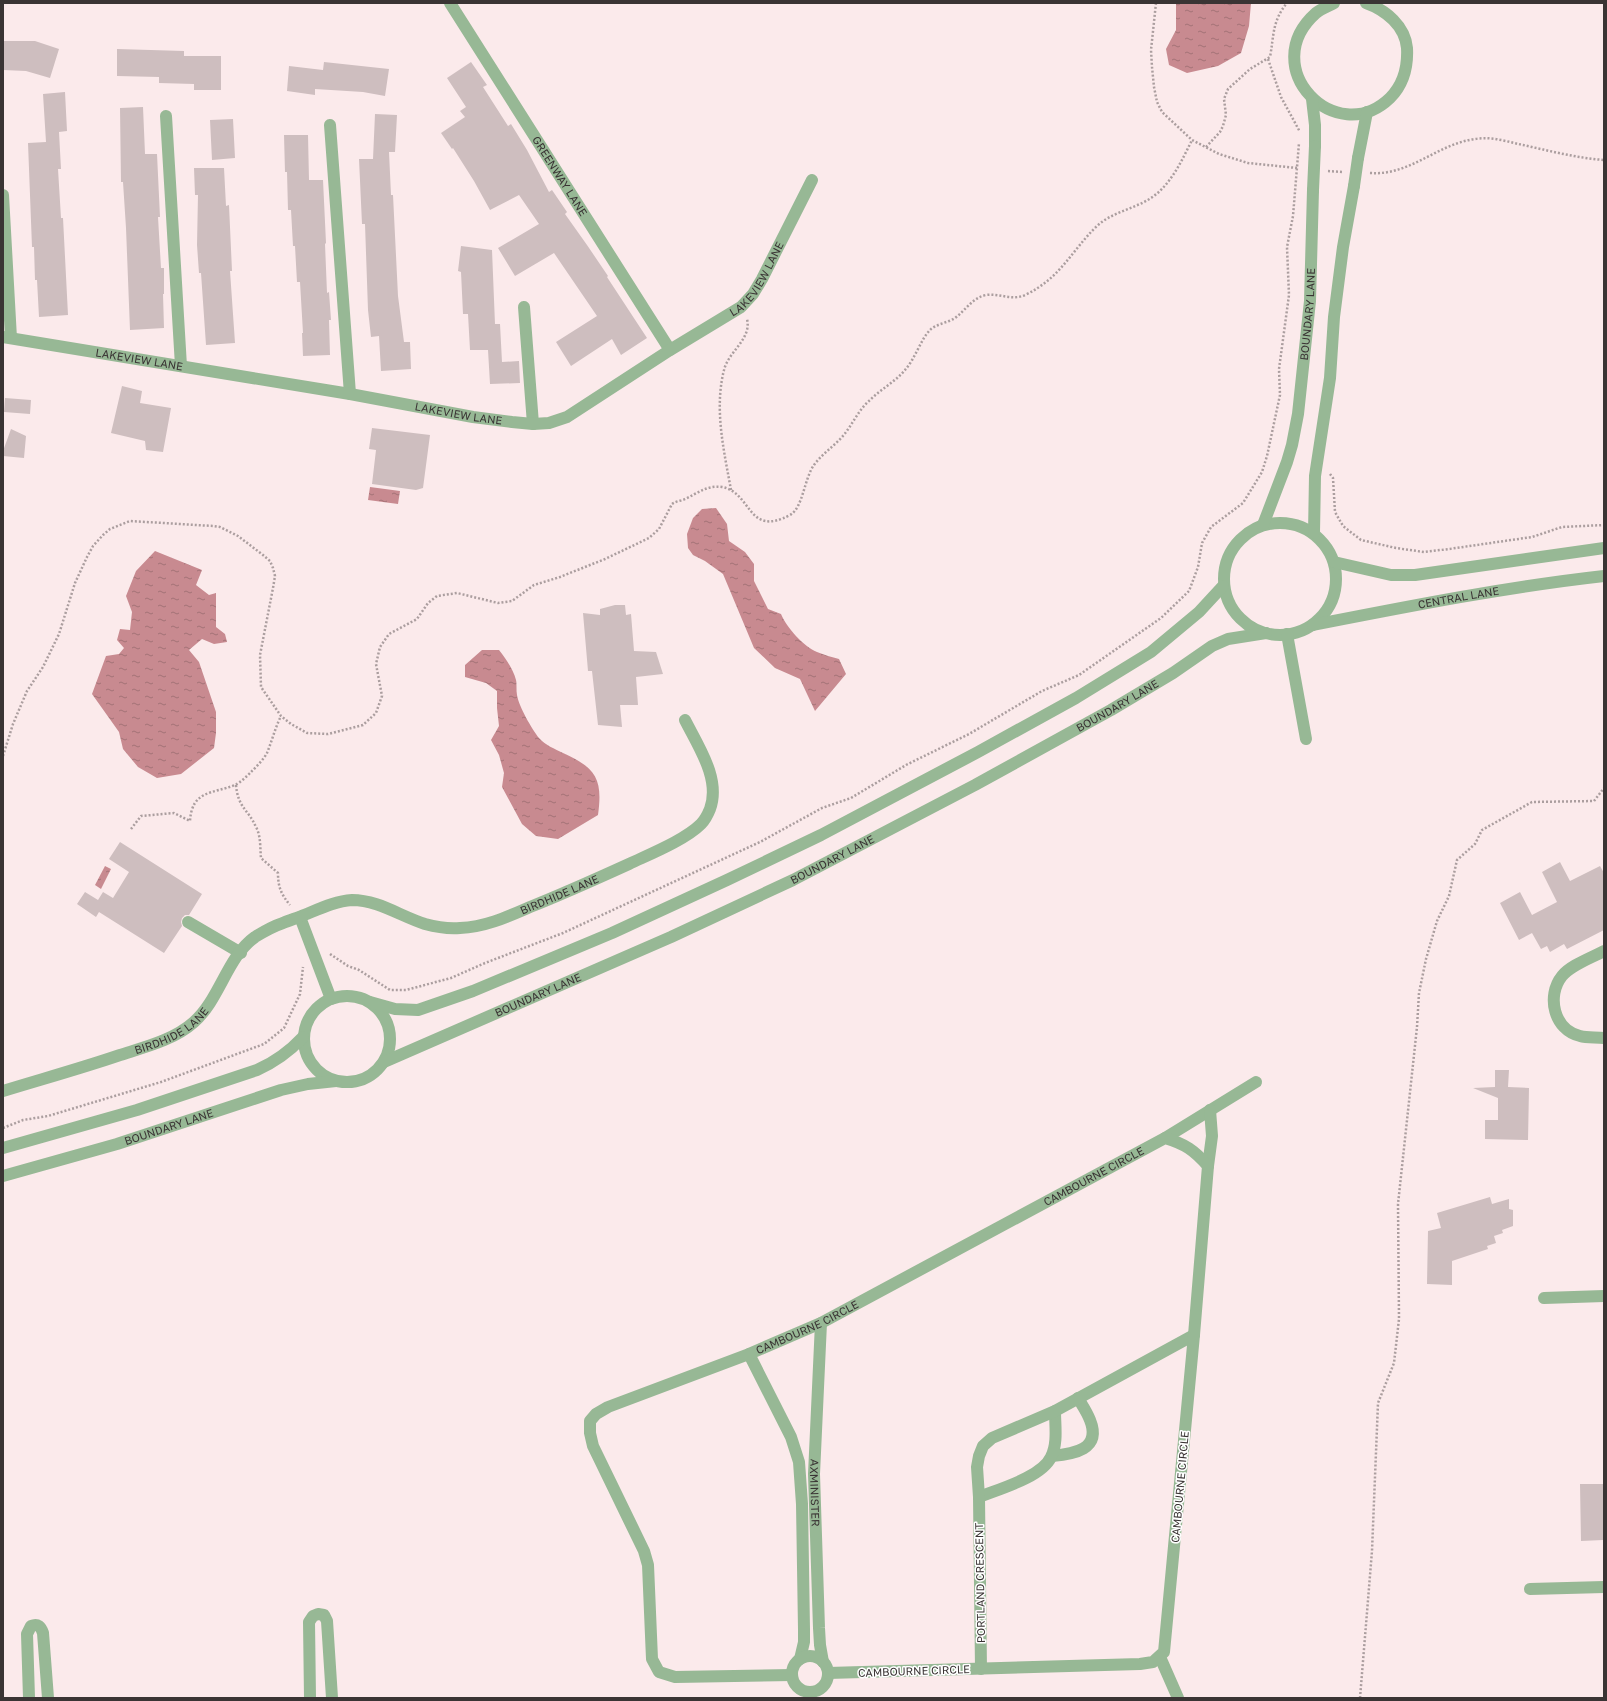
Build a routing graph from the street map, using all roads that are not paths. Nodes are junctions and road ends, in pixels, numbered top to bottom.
1 (450, 3) edge
2 (1334, 3) edge
3 (1372, 4) edge
4 (1318, 8) edge
5 (1312, 98) junction
6 (1367, 112) junction
7 (166, 116) dead end
8 (330, 125) dead end
9 (812, 180) dead end
10 (3, 195) edge
11 (524, 307) dead end
12 (7, 338) edge
13 (670, 350) junction
14 (181, 366) junction
15 (350, 394) junction
16 (533, 424) junction
17 (1263, 525) junction
18 (1314, 533) junction
19 (1604, 548) edge
20 (1334, 562) junction
21 (1604, 576) edge
22 (1223, 586) junction
23 (1313, 625) junction
24 (1266, 633) junction
25 (1287, 634) junction
26 (685, 720) dead end
27 (1306, 739) dead end
28 (300, 917) junction
29 (188, 922) dead end
30 (1604, 951) edge
31 (241, 952) junction
32 (332, 999) junction
33 (370, 1002) junction
34 (303, 1037) junction
35 (1604, 1038) edge
36 (384, 1062) junction
37 (336, 1081) junction
38 (1256, 1082) dead end
39 (3, 1091) edge
40 (1210, 1110) junction
41 (1165, 1138) junction
42 (3, 1148) edge
43 (1208, 1166) junction
44 (3, 1176) edge
45 (1604, 1296) edge
46 (1544, 1298) dead end
47 (821, 1323) junction
48 (1194, 1335) junction
49 (749, 1354) junction
50 (1078, 1398) junction
51 (1055, 1410) junction
52 (1052, 1456) junction
53 (979, 1497) junction
54 (1604, 1587) edge
55 (1530, 1589) dead end
56 (1160, 1657) junction
57 (800, 1659) junction
58 (826, 1668) junction
59 (981, 1669) junction
60 (792, 1675) junction
61 (802, 1694) edge
62 (820, 1694) edge
63 (29, 1698) edge
64 (48, 1698) edge
65 (310, 1698) edge
66 (332, 1698) edge
67 (1178, 1698) edge

1 - 13 street, GREENWAY LANE
2 - 4 street
3 - 6 street
4 - 5 street
5 - 6 street
5 - 17 street, BOUNDARY LANE, bridge
6 - 18 street, bridge
7 - 14 street
8 - 15 street
9 - 13 street, LAKEVIEW LANE
10 - 12 street
11 - 16 street
12 - 14 street, LAKEVIEW LANE
13 - 16 street, LAKEVIEW LANE
14 - 15 street, LAKEVIEW LANE
15 - 16 street, LAKEVIEW LANE
17 - 18 street
17 - 22 street
18 - 20 street
19 - 20 street
20 - 23 street
21 - 23 street, CENTRAL LANE
22 - 24 street
22 - 33 street
23 - 25 street
24 - 25 street
24 - 36 street, BOUNDARY LANE
25 - 27 street
26 - 28 street, BIRDHIDE LANE
28 - 31 street, BIRDHIDE LANE
28 - 32 street
29 - 31 street
30 - 35 street
31 - 39 street, BIRDHIDE LANE
32 - 33 street
32 - 34 street
33 - 36 street
34 - 37 street
34 - 42 street
36 - 37 street
37 - 44 street, BOUNDARY LANE
38 - 40 street, CAMBOURNE CIRCLE
40 - 41 street, CAMBOURNE CIRCLE
40 - 43 street, CAMBOURNE CIRCLE
41 - 43 street
41 - 47 street, CAMBOURNE CIRCLE
43 - 48 street, CAMBOURNE CIRCLE
45 - 46 street
47 - 49 street, CAMBOURNE CIRCLE
47 - 58 street, AXMINISTER
48 - 50 street, PORTLAND CRESCENT
48 - 56 street, CAMBOURNE CIRCLE
49 - 57 street, AXMINISTER
49 - 60 street, CAMBOURNE CIRCLE
50 - 51 street, PORTLAND CRESCENT
50 - 52 street
51 - 52 street
51 - 53 street, PORTLAND CRESCENT
52 - 53 street
53 - 59 street, PORTLAND CRESCENT
54 - 55 street
56 - 59 street, CAMBOURNE CIRCLE
56 - 67 street
57 - 58 street
57 - 60 street
58 - 59 street, CAMBOURNE CIRCLE
58 - 62 street
60 - 61 street
61 - 62 street
63 - 64 street
65 - 66 street

